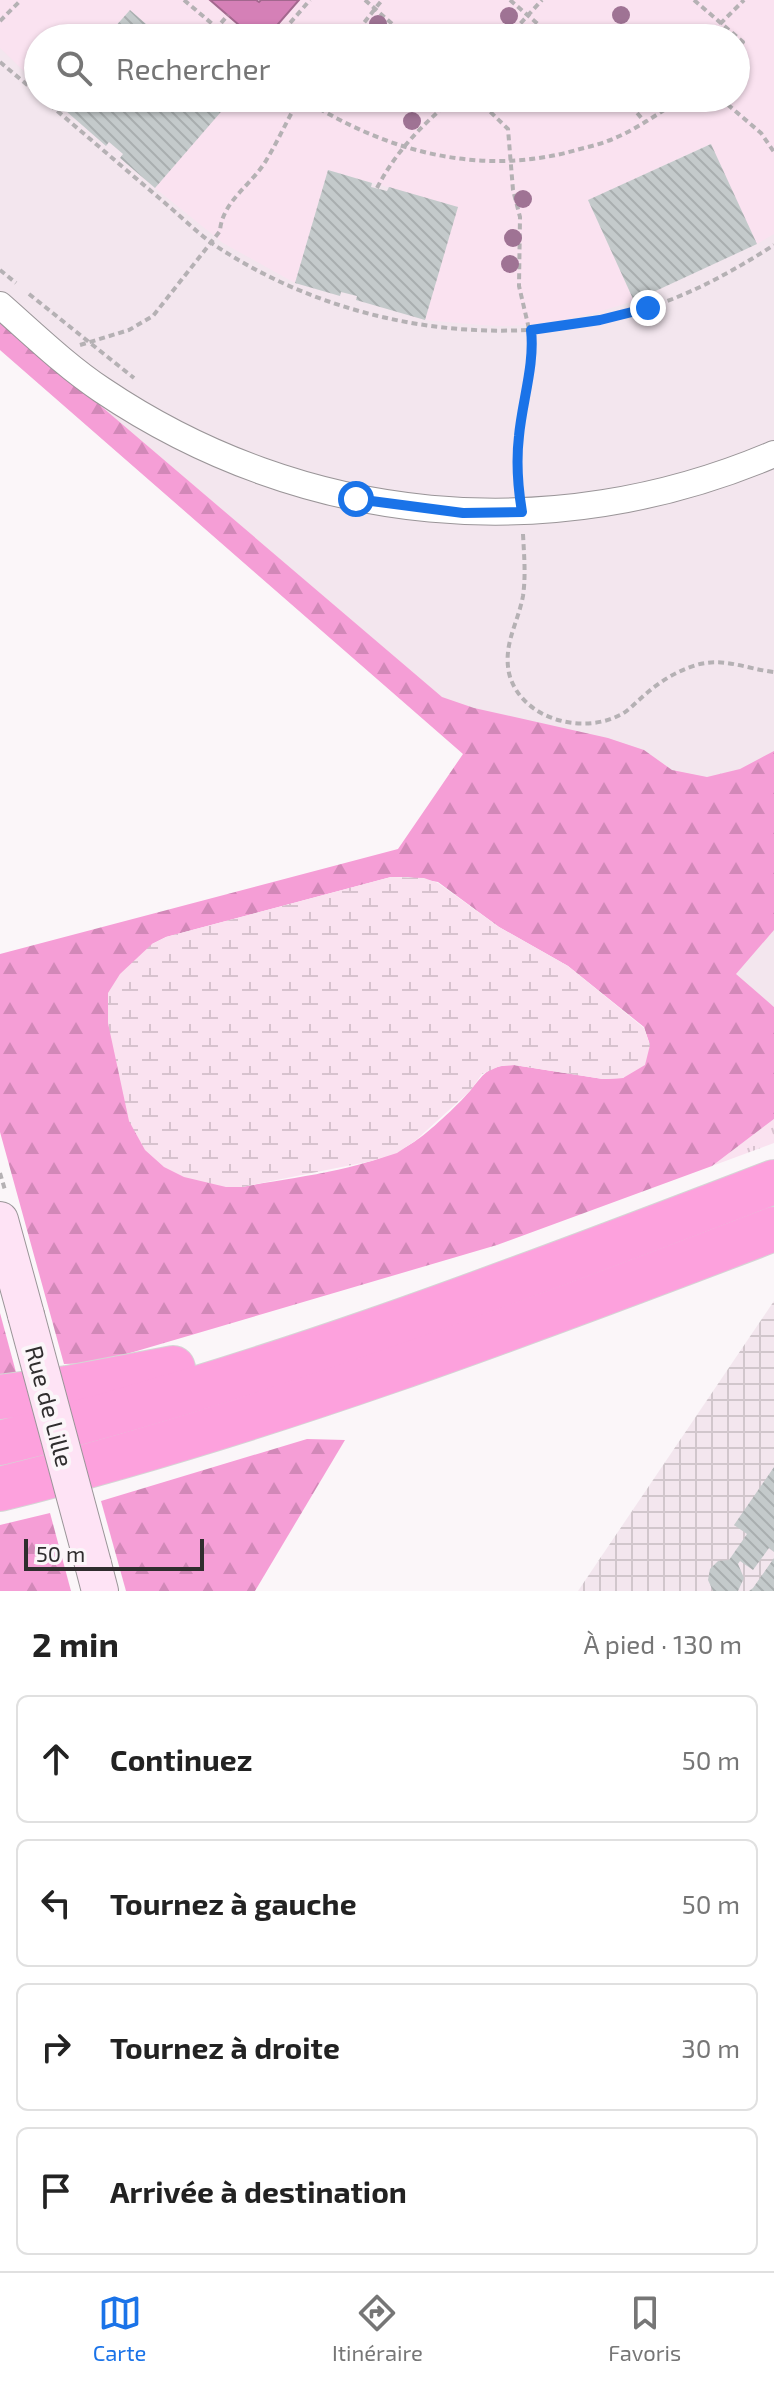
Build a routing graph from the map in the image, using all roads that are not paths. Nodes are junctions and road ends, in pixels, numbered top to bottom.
1 (0, 305) edge
2 (774, 454) edge
3 (774, 1182) edge
4 (0, 1220) edge
5 (774, 1229) edge
6 (636, 1235) junction
7 (0, 1397) edge
8 (0, 1443) edge
9 (0, 1489) edge
10 (97, 1578) edge

1 - 2 street
3 - 6 highway
4 - 10 main road, Rue de Lille, bridge
5 - 9 highway
6 - 7 highway
6 - 8 highway

